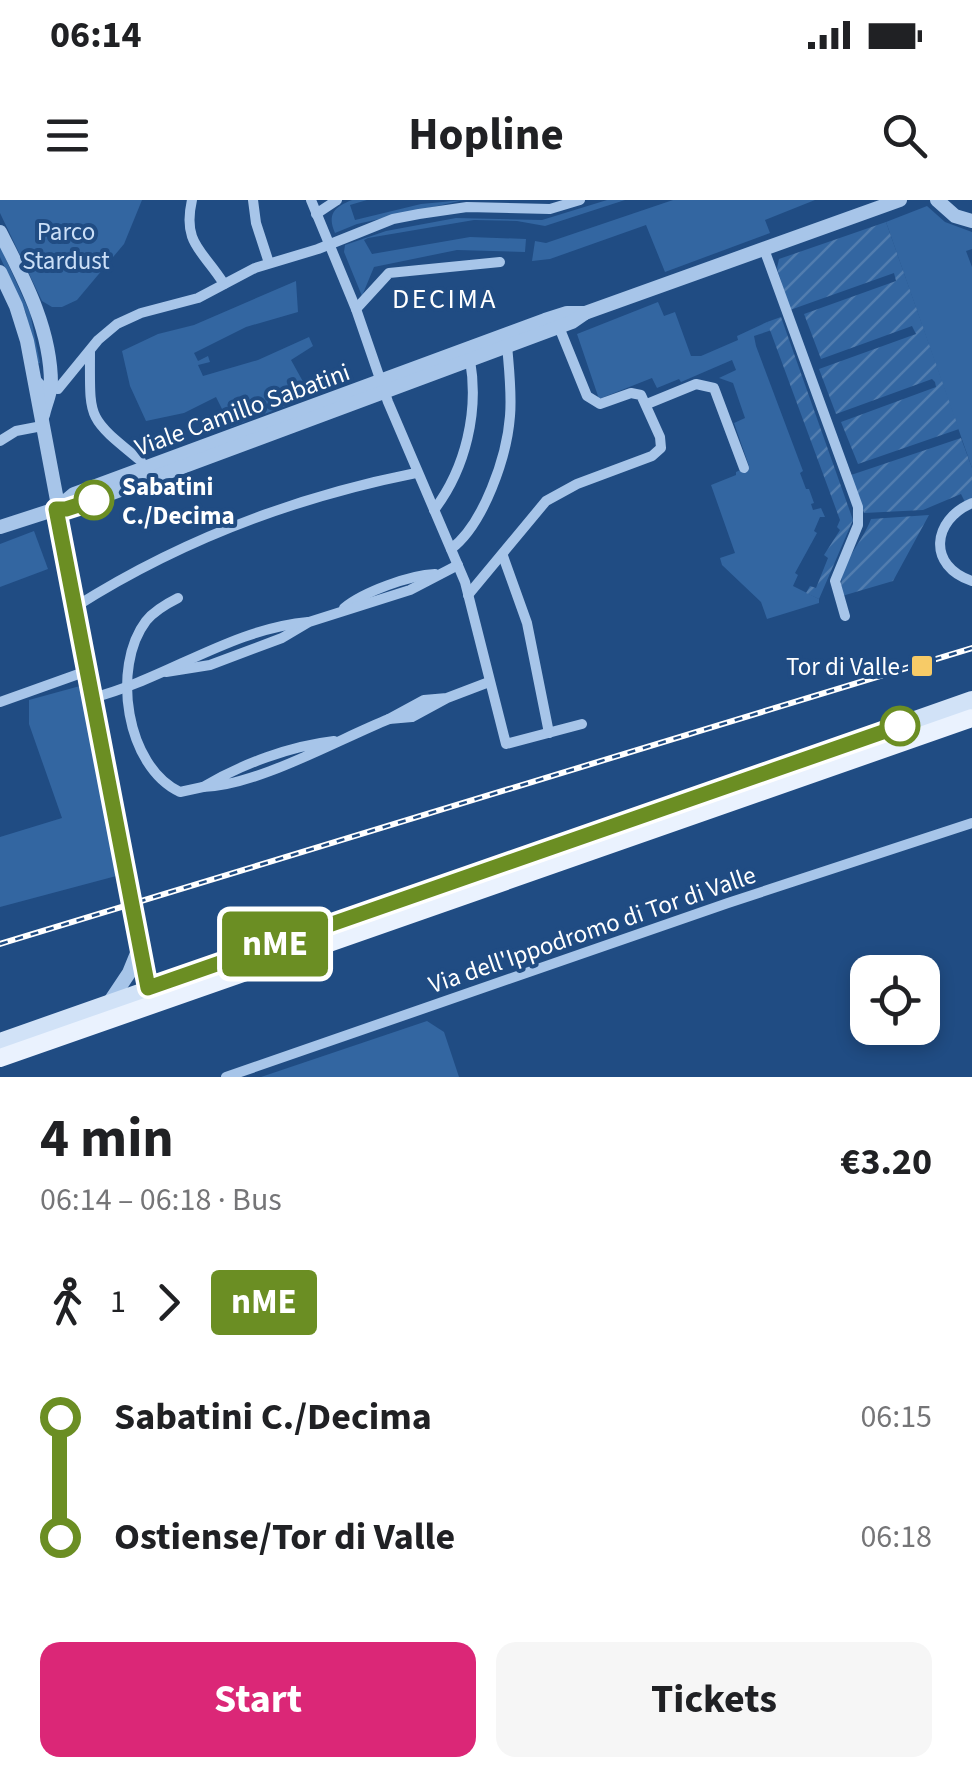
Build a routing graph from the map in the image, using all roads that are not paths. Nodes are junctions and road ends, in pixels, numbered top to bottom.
1 (192, 200) edge
2 (253, 200) edge
3 (310, 200) edge
4 (337, 200) edge
5 (580, 200) edge
6 (900, 200) edge
7 (938, 200) edge
8 (316, 214) junction
9 (972, 222) edge
10 (0, 232) edge
11 (329, 246) junction
12 (764, 249) junction
13 (500, 262) dead end
14 (268, 264) junction
15 (0, 272) edge
16 (224, 284) junction
17 (356, 309) junction
18 (585, 313) junction
19 (559, 326) junction
20 (507, 346) junction
21 (90, 350) junction
22 (470, 360) junction
23 (34, 378) junction
24 (382, 388) junction
25 (50, 390) junction
26 (647, 404) junction
27 (42, 426) junction
28 (0, 440) edge
29 (141, 460) dead end
30 (744, 468) dead end
31 (416, 473) junction
32 (972, 503) edge
33 (56, 509) junction
34 (434, 510) junction
35 (0, 527) edge
36 (452, 549) junction
37 (503, 556) junction
38 (458, 565) junction
39 (972, 581) edge
40 (468, 594) junction
41 (178, 598) dead end
42 (75, 608) junction
43 (845, 616) dead end
44 (86, 670) junction
45 (489, 682) junction
46 (127, 687) junction
47 (92, 698) junction
48 (972, 700) edge
49 (0, 702) edge
50 (972, 718) edge
51 (582, 724) dead end
52 (549, 733) junction
53 (972, 823) edge
54 (140, 945) junction
55 (148, 988) junction
56 (108, 1002) junction
57 (0, 1042) edge
58 (0, 1058) edge
59 (226, 1077) edge

1 - 16 street
2 - 14 street
3 - 8 street
4 - 8 street
5 - 11 street
6 - 12 street, Viale Camillo Sabatini
7 - 9 street
8 - 11 street
10 - 25 street
11 - 14 street
11 - 17 street
12 - 18 street, Viale Camillo Sabatini
12 - 43 street
13 - 17 street
14 - 16 street
15 - 23 street
16 - 21 street
17 - 24 street
18 - 19 street, Viale Camillo Sabatini
18 - 24 street, Viale Camillo Sabatini
19 - 20 street, Viale Camillo Sabatini
19 - 26 street
20 - 22 street, Viale Camillo Sabatini
20 - 36 street
21 - 25 street
21 - 29 street
22 - 24 street, Viale Camillo Sabatini
22 - 34 street
23 - 25 street
23 - 27 street
24 - 31 street
24 - 33 street, Viale Camillo Sabatini
25 - 27 street
26 - 30 street
26 - 37 street
27 - 28 street
27 - 33 street
31 - 34 street
31 - 42 street
32 - 39 street
33 - 35 street, Viale Camillo Sabatini
33 - 42 street
34 - 36 street
36 - 38 street
37 - 40 street
37 - 52 street
38 - 40 street
38 - 46 street
40 - 45 street
41 - 46 street
42 - 44 street
44 - 47 street
44 - 49 street
45 - 46 street
45 - 52 street
46 - 47 street
47 - 54 street
48 - 55 main road
50 - 58 main road
51 - 52 street
53 - 59 street, Via dell'Ippodromo di Tor di Valle
54 - 55 street
54 - 56 street
55 - 56 main road
56 - 57 main road

